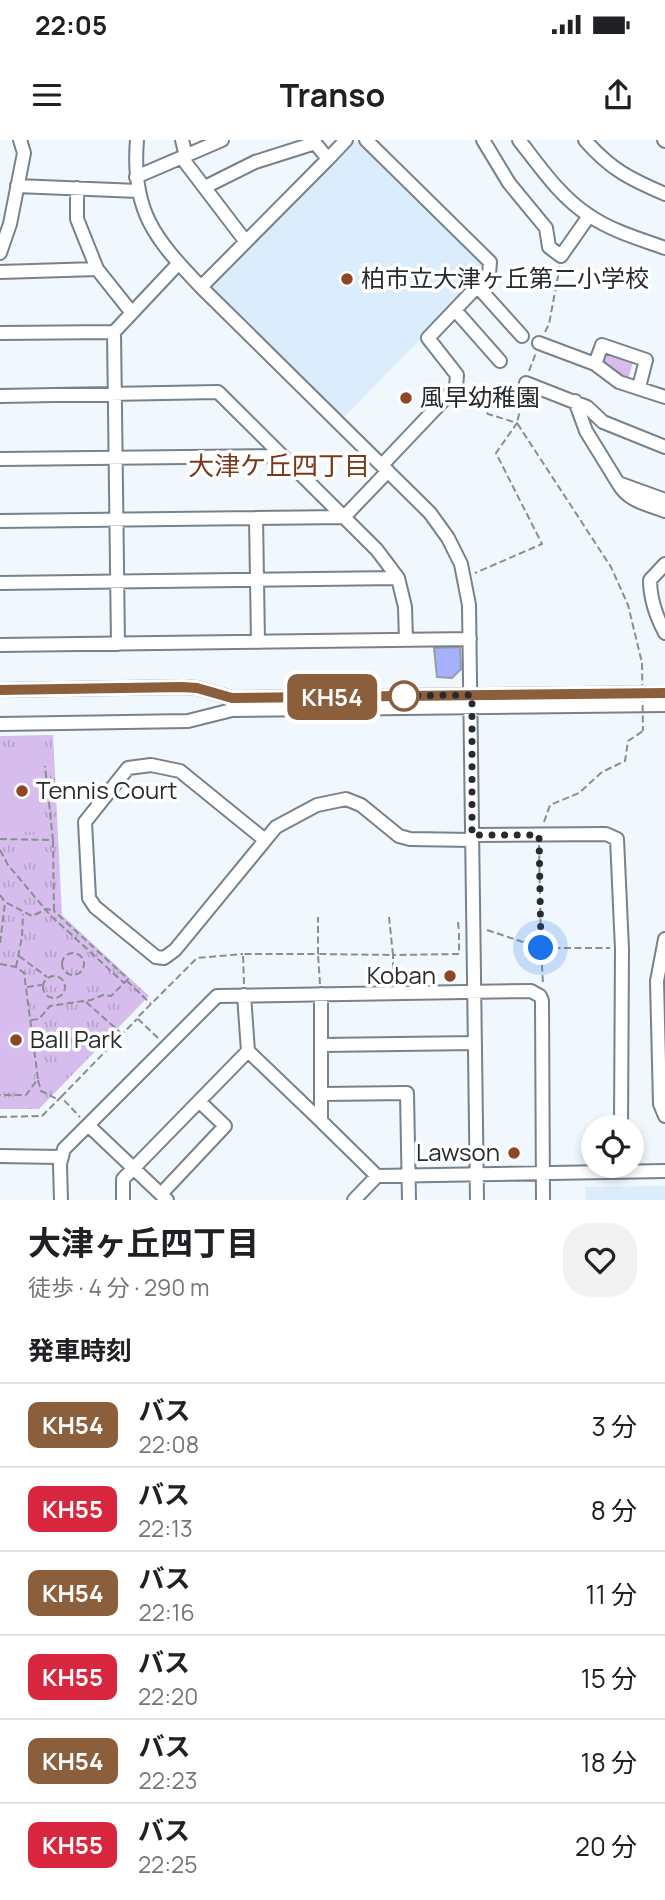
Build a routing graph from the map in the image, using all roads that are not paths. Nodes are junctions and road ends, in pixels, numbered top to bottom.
1 (20, 140) edge
2 (138, 140) edge
3 (183, 140) edge
4 (222, 140) edge
5 (346, 140) edge
6 (366, 140) edge
7 (483, 140) edge
8 (585, 140) edge
9 (521, 141) edge
10 (184, 157) junction
11 (328, 159) junction
12 (136, 177) junction
13 (17, 186) junction
14 (205, 187) junction
15 (77, 188) junction
16 (138, 191) junction
17 (665, 194) edge
18 (589, 216) junction
19 (246, 242) junction
20 (665, 248) edge
21 (0, 253) edge
22 (178, 264) junction
23 (97, 269) junction
24 (0, 272) edge
25 (477, 286) junction
26 (201, 287) junction
27 (455, 310) junction
28 (132, 313) junction
29 (114, 332) junction
30 (0, 334) edge
31 (522, 336) dead end
32 (539, 344) road end
33 (500, 361) dead end
34 (595, 364) junction
35 (526, 383) road end
36 (639, 387) junction
37 (115, 395) junction
38 (0, 396) edge
39 (665, 397) edge
40 (575, 401) junction
41 (600, 419) junction
42 (586, 430) junction
43 (665, 447) edge
44 (282, 456) junction
45 (116, 458) junction
46 (0, 459) edge
47 (385, 468) junction
48 (618, 483) junction
49 (665, 500) edge
50 (665, 511) edge
51 (344, 517) junction
52 (256, 518) junction
53 (117, 520) junction
54 (0, 521) edge
55 (665, 564) edge
56 (398, 578) junction
57 (256, 580) junction
58 (117, 582) junction
59 (0, 583) edge
60 (665, 633) edge
61 (470, 639) junction
62 (407, 640) junction
63 (258, 642) junction
64 (118, 644) junction
65 (0, 646) edge
66 (0, 690) edge
67 (665, 693) edge
68 (471, 702) junction
69 (665, 705) edge
70 (0, 724) edge
71 (472, 838) junction
72 (265, 840) junction
73 (665, 939) edge
74 (474, 992) junction
75 (321, 994) junction
76 (244, 995) junction
77 (475, 1043) junction
78 (322, 1045) junction
79 (248, 1051) junction
80 (322, 1094) junction
81 (199, 1101) junction
82 (621, 1115) edge
83 (665, 1116) edge
84 (321, 1121) junction
85 (88, 1125) junction
86 (0, 1156) edge
87 (61, 1157) junction
88 (134, 1166) junction
89 (644, 1170) edge
90 (581, 1171) edge
91 (665, 1171) edge
92 (543, 1173) junction
93 (377, 1176) junction
94 (409, 1176) junction
95 (476, 1176) junction
96 (164, 1197) edge
97 (61, 1200) edge
98 (123, 1200) edge
99 (354, 1200) edge
100 (409, 1200) edge
101 (477, 1200) edge
102 (543, 1200) edge

1 - 13 street
2 - 12 street
3 - 10 street
4 - 10 street
5 - 11 street
6 - 25 street
7 - 18 street
8 - 17 street
9 - 18 street
10 - 12 street
10 - 14 street
11 - 14 street
11 - 19 street
12 - 16 street
13 - 15 street
13 - 21 street
14 - 19 street
15 - 16 street
15 - 23 street
16 - 22 street
18 - 20 street
19 - 26 street
22 - 26 street
22 - 28 street
23 - 24 street
23 - 28 street
25 - 27 street
25 - 31 street
26 - 47 street
27 - 33 street
27 - 47 street
28 - 29 street
29 - 30 street
29 - 37 street
32 - 34 street
34 - 36 street
34 - 36 street
35 - 40 street
36 - 39 street
37 - 38 street
37 - 44 street
37 - 45 street
40 - 41 street
40 - 42 street
41 - 42 street
41 - 43 street
42 - 48 street
44 - 45 street
44 - 51 street
45 - 46 street
45 - 53 street
47 - 51 street
47 - 61 street
48 - 49 street
48 - 50 street
51 - 52 street
51 - 56 street
52 - 53 street
52 - 57 street
53 - 54 street
53 - 58 street
55 - 60 street
56 - 57 street
56 - 62 street
57 - 58 street
57 - 63 street
58 - 59 street
58 - 64 street
61 - 62 street
61 - 68 street
62 - 63 street
63 - 64 street
64 - 65 street
66 - 68 street
67 - 68 street
68 - 69 street
68 - 70 street
68 - 71 street
71 - 72 street
71 - 74 street
71 - 82 street
72 - 72 street
73 - 83 street
74 - 75 street
74 - 77 street
74 - 92 street
75 - 76 street
75 - 78 street
76 - 79 street
76 - 85 street
77 - 78 street
77 - 95 street
78 - 80 street
79 - 81 street
79 - 84 street
80 - 84 street
80 - 94 street
81 - 88 street
81 - 96 street
84 - 93 street
85 - 87 street
85 - 88 street
86 - 87 street
87 - 97 street
88 - 96 street
88 - 98 street
89 - 91 street
90 - 92 street
92 - 95 street
92 - 102 street
93 - 94 street
93 - 99 street
94 - 95 street
94 - 100 street
95 - 101 street

